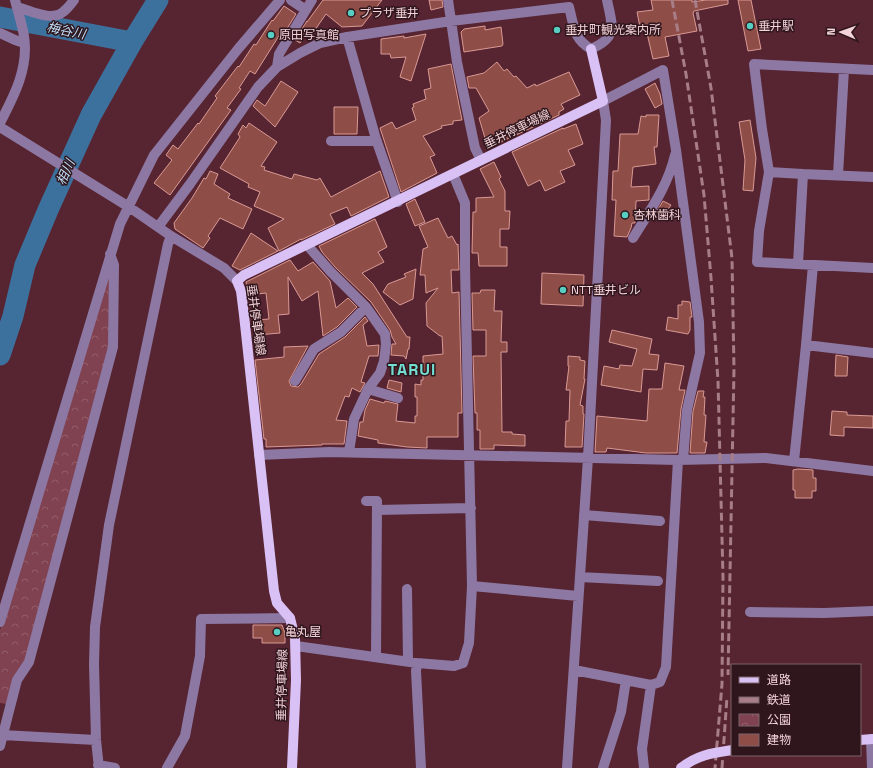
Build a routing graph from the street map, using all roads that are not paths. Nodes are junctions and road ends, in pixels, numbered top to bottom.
1 (74, 0) edge
2 (280, 0) edge
3 (291, 0) edge
4 (312, 0) edge
5 (448, 0) edge
6 (608, 0) edge
7 (569, 3) edge
8 (16, 6) edge
9 (306, 10) junction
10 (451, 21) junction
11 (0, 33) edge
12 (347, 37) junction
13 (24, 39) junction
14 (592, 49) junction
15 (277, 67) junction
16 (844, 69) junction
17 (873, 70) edge
18 (603, 101) junction
19 (0, 123) edge
20 (0, 127) edge
21 (377, 140) junction
22 (331, 141) dead end
23 (676, 150) junction
24 (481, 160) junction
25 (769, 172) junction
26 (453, 174) junction
27 (803, 174) junction
28 (838, 175) junction
29 (873, 177) edge
30 (398, 202) junction
31 (125, 204) junction
32 (158, 227) junction
33 (171, 236) junction
34 (632, 238) dead end
35 (307, 245) junction
36 (110, 254) junction
37 (798, 264) junction
38 (813, 265) junction
39 (873, 268) edge
40 (237, 281) junction
41 (366, 307) junction
42 (806, 345) junction
43 (873, 353) edge
44 (295, 381) dead end
45 (368, 388) junction
46 (398, 398) dead end
47 (349, 452) junction
48 (260, 455) junction
49 (470, 456) junction
50 (588, 458) junction
51 (681, 460) junction
52 (794, 461) junction
53 (873, 471) edge
54 (366, 501) dead end
55 (471, 508) junction
56 (377, 510) junction
57 (584, 515) junction
58 (660, 521) dead end
59 (580, 577) junction
60 (658, 581) dead end
61 (472, 586) junction
62 (407, 589) dead end
63 (578, 596) junction
64 (873, 611) edge
65 (750, 612) dead end
66 (290, 618) junction
67 (0, 622) edge
68 (296, 646) junction
69 (376, 657) junction
70 (412, 662) junction
71 (574, 670) junction
72 (626, 680) junction
73 (651, 685) junction
74 (2, 735) junction
75 (872, 739) edge
76 (96, 740) junction
77 (861, 740) edge
78 (0, 746) edge
79 (731, 750) edge
80 (99, 767) edge
81 (115, 768) edge
82 (167, 768) edge
83 (292, 768) edge
84 (421, 768) edge
85 (567, 768) edge
86 (603, 768) edge
87 (644, 768) edge
88 (681, 768) edge
89 (872, 768) edge

1 - 8 street
2 - 31 street
3 - 9 street
4 - 9 street
5 - 10 street
6 - 14 street
7 - 10 street
7 - 14 street
8 - 13 street
9 - 15 street
10 - 12 street
10 - 24 street
11 - 13 street
12 - 15 street
12 - 21 street
13 - 19 street
14 - 18 main road
15 - 32 street
16 - 17 street
16 - 25 street
16 - 28 street
18 - 23 street
18 - 24 main road, 垂井停車場線
18 - 50 street
20 - 31 street
21 - 22 street
21 - 30 street
23 - 34 street
23 - 51 street
24 - 26 main road, 垂井停車場線
25 - 27 street
25 - 37 street
26 - 30 main road, 垂井停車場線
26 - 49 street
27 - 28 street
27 - 37 street
28 - 29 street
30 - 35 main road, 垂井停車場線
31 - 32 street
31 - 36 street
32 - 33 street
33 - 40 street
33 - 76 street
35 - 40 main road, 垂井停車場線
35 - 41 street
36 - 67 street
36 - 74 street
37 - 38 street
38 - 39 street
38 - 42 street
40 - 48 main road, 垂井停車場線
41 - 44 street
41 - 45 street
42 - 43 street
42 - 52 street
45 - 46 street
45 - 47 street
47 - 48 street
47 - 49 street
48 - 66 main road, 垂井停車場線
49 - 50 street
49 - 55 street
50 - 51 street
50 - 57 street
51 - 52 street
51 - 73 street
52 - 53 street
54 - 56 street
55 - 56 street
55 - 61 street
56 - 69 street
57 - 58 street
57 - 59 street
59 - 60 street
59 - 63 street
61 - 63 street
61 - 70 street
62 - 70 street
63 - 71 street
64 - 65 street
66 - 68 main road, 垂井停車場線
66 - 82 street
68 - 69 street
68 - 83 main road, 垂井停車場線
69 - 70 street
70 - 84 street
71 - 72 street
71 - 85 street
72 - 73 street
72 - 86 street
73 - 87 street
74 - 76 street
74 - 78 street
75 - 77 main road
75 - 89 street
76 - 80 street
79 - 88 main road, bridge
80 - 81 street

